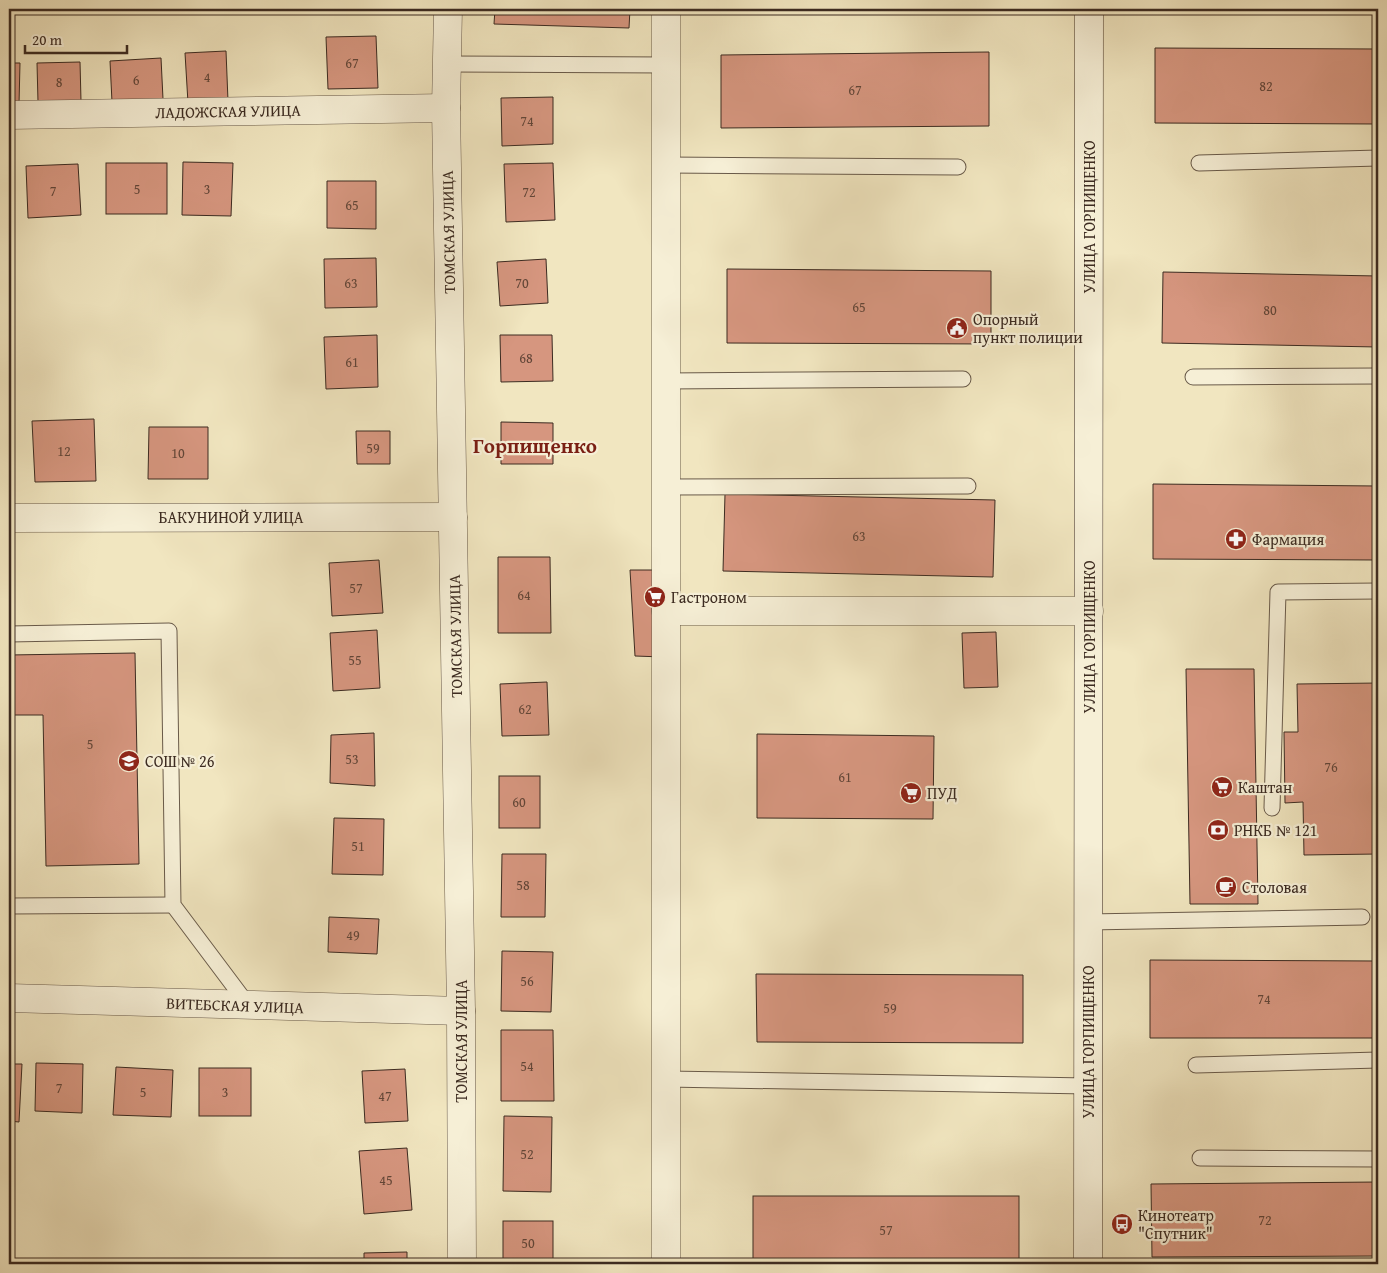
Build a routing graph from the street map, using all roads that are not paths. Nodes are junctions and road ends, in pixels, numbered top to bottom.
1 (448, 9) edge
2 (666, 9) edge
3 (1089, 9) edge
4 (447, 64) junction
5 (666, 65) junction
6 (446, 108) junction
7 (9, 114) edge
8 (1378, 158) edge
9 (1199, 163) dead end
10 (666, 165) junction
11 (958, 167) dead end
12 (1378, 376) edge
13 (1192, 377) dead end
14 (963, 379) dead end
15 (666, 381) junction
16 (968, 486) dead end
17 (666, 487) junction
18 (453, 517) junction
19 (9, 518) edge
20 (1378, 591) edge
21 (666, 611) junction
22 (1088, 611) junction
23 (9, 634) edge
24 (1272, 808) dead end
25 (173, 905) junction
26 (9, 906) edge
27 (1362, 917) dead end
28 (1088, 922) junction
29 (9, 998) edge
30 (248, 1005) junction
31 (461, 1011) junction
32 (1378, 1060) edge
33 (1196, 1065) dead end
34 (666, 1079) junction
35 (1088, 1086) junction
36 (1200, 1158) dead end
37 (1378, 1159) edge
38 (462, 1264) edge
39 (666, 1264) edge
40 (1088, 1264) edge

1 - 4 street, ТОМСКАЯ УЛИЦА
2 - 5 street
3 - 22 street, УЛИЦА ГОРПИЩЕНКО
4 - 5 lane
4 - 6 street, ТОМСКАЯ УЛИЦА
5 - 10 street
6 - 7 street, ЛАДОЖСКАЯ УЛИЦА
6 - 18 street, ТОМСКАЯ УЛИЦА
8 - 9 lane
10 - 11 lane
10 - 15 street
12 - 13 lane
14 - 15 lane
15 - 17 street
16 - 17 lane
17 - 21 street
18 - 19 street, БАКУНИНОЙ УЛИЦА
18 - 31 street, ТОМСКАЯ УЛИЦА
20 - 24 lane
21 - 22 street
21 - 34 street
22 - 28 street, УЛИЦА ГОРПИЩЕНКО
23 - 25 lane
25 - 26 lane
25 - 30 lane
27 - 28 lane
28 - 35 street, УЛИЦА ГОРПИЩЕНКО
29 - 30 street, ВИТЕБСКАЯ УЛИЦА
30 - 31 street, ВИТЕБСКАЯ УЛИЦА
31 - 38 street, ТОМСКАЯ УЛИЦА
32 - 33 lane
34 - 35 lane
34 - 39 street
35 - 40 street, УЛИЦА ГОРПИЩЕНКО
36 - 37 lane

